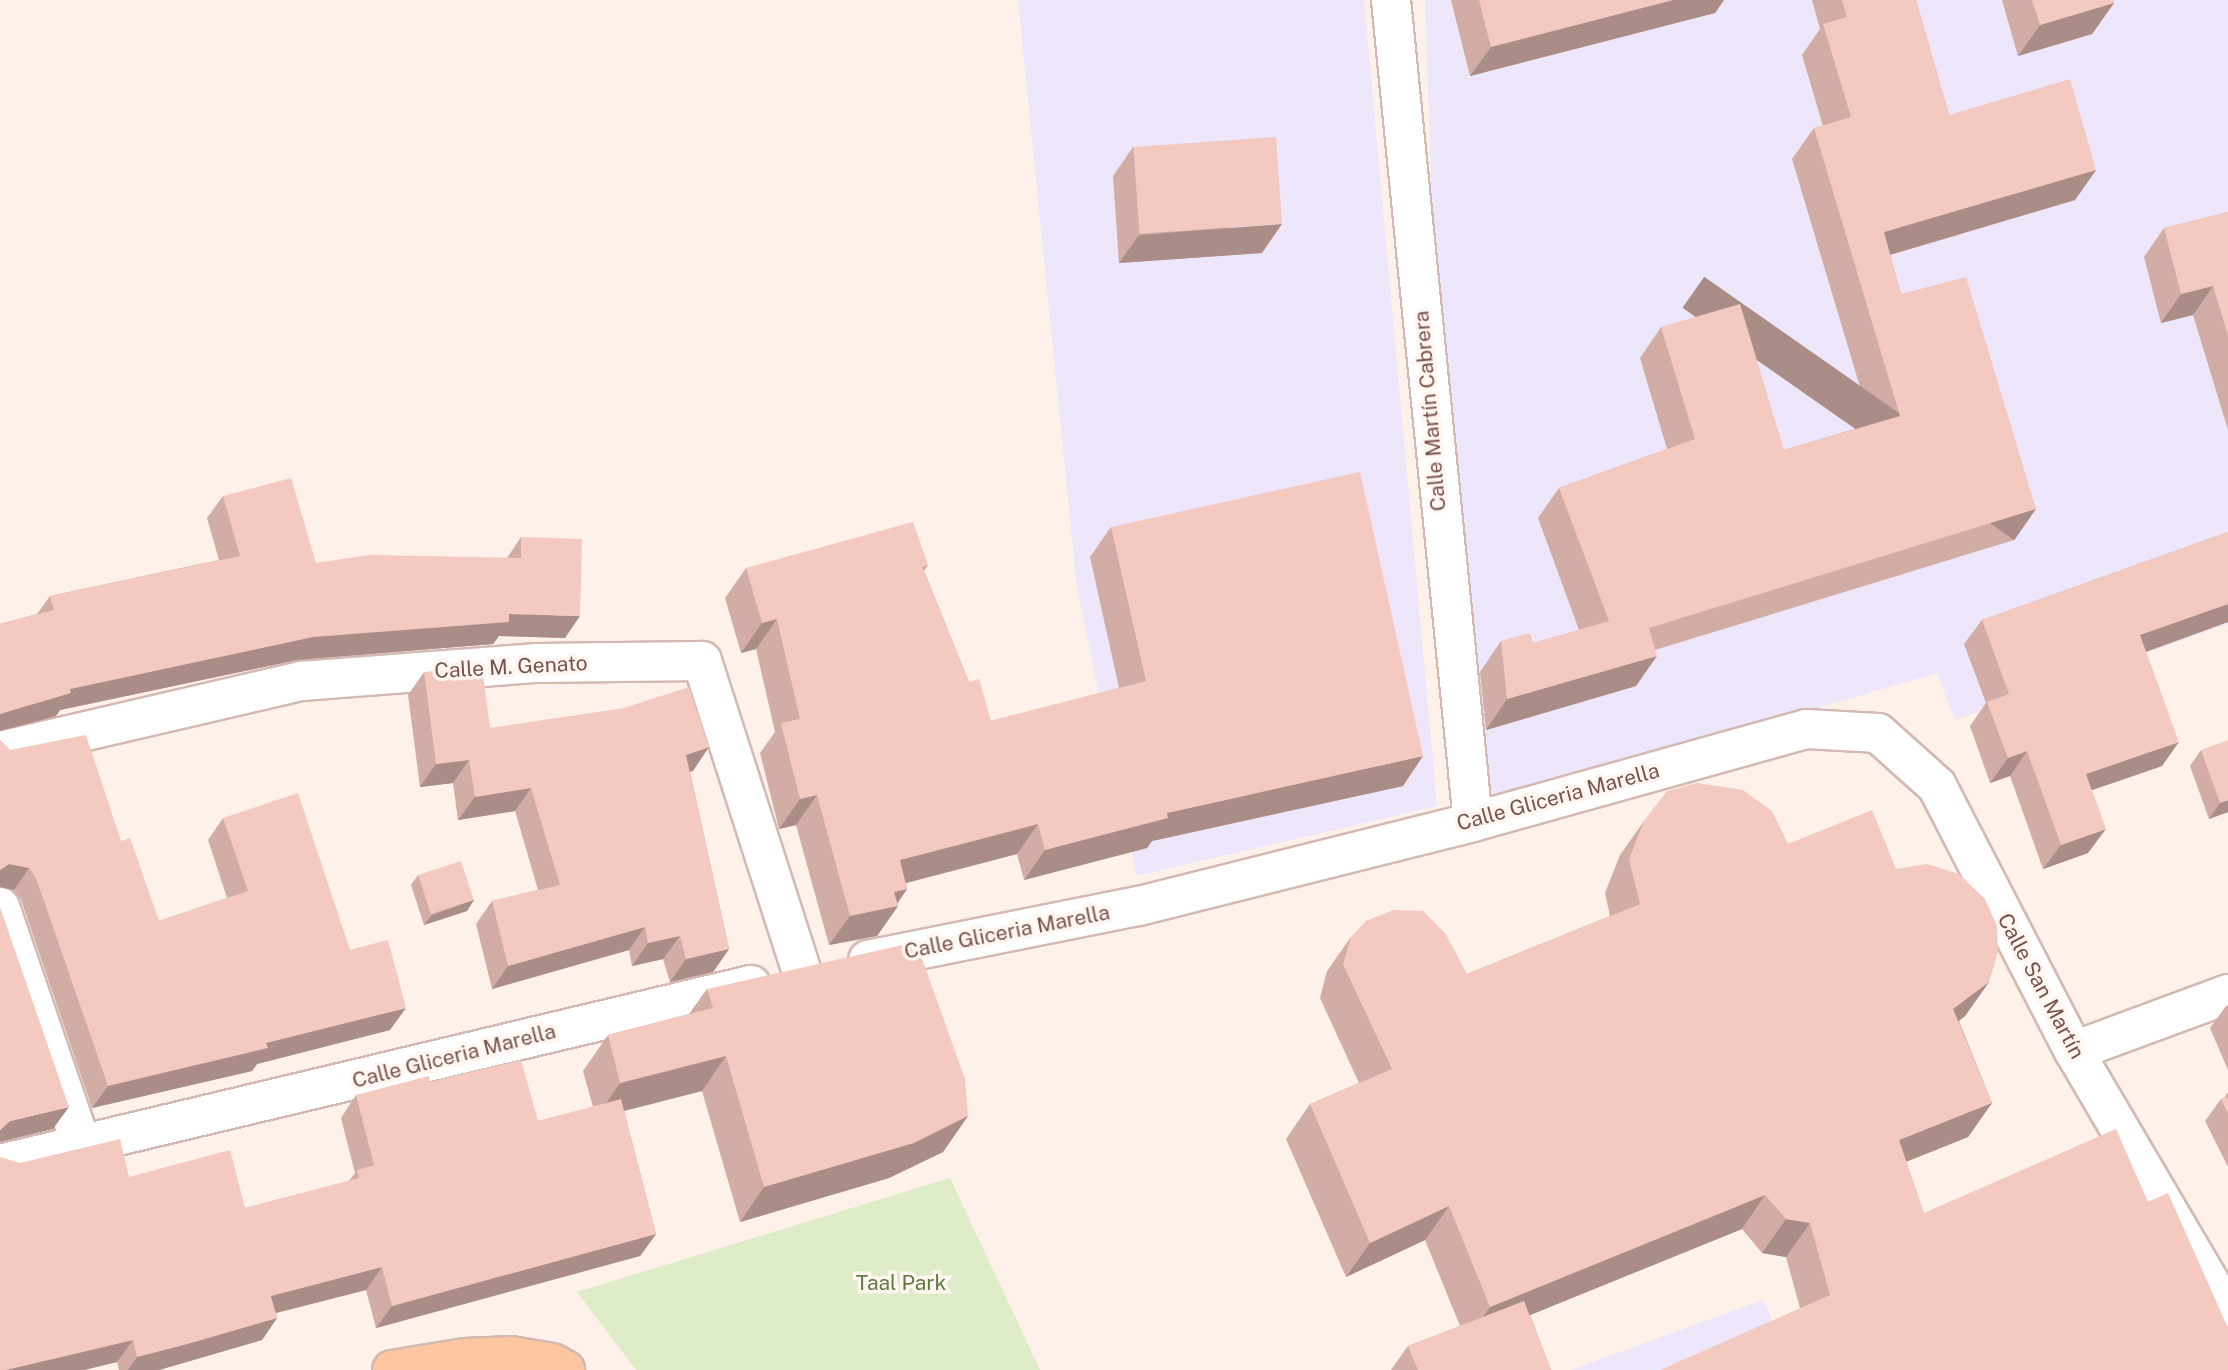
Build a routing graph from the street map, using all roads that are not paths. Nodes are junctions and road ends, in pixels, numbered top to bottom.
1 (1391, 0) edge
2 (1805, 729) joint
3 (0, 751) edge
4 (1473, 822) junction
5 (0, 907) edge
6 (802, 973) junction
7 (2228, 994) edge
8 (2074, 1051) junction
9 (82, 1146) junction
10 (0, 1164) edge
11 (2228, 1312) edge
12 (392, 1370) edge
13 (565, 1370) edge

1 - 4 street, Calle Martín Cabrera
2 - 4 street, Calle Gliceria Marella
2 - 8 street, Calle San Martín
3 - 6 street, Calle M. Genato
4 - 6 street, Calle Gliceria Marella
5 - 9 street
6 - 9 street, Calle Gliceria Marella
7 - 8 street
8 - 11 street, Calle San Martín
9 - 10 street, Calle Gliceria Marella
12 - 13 main road

